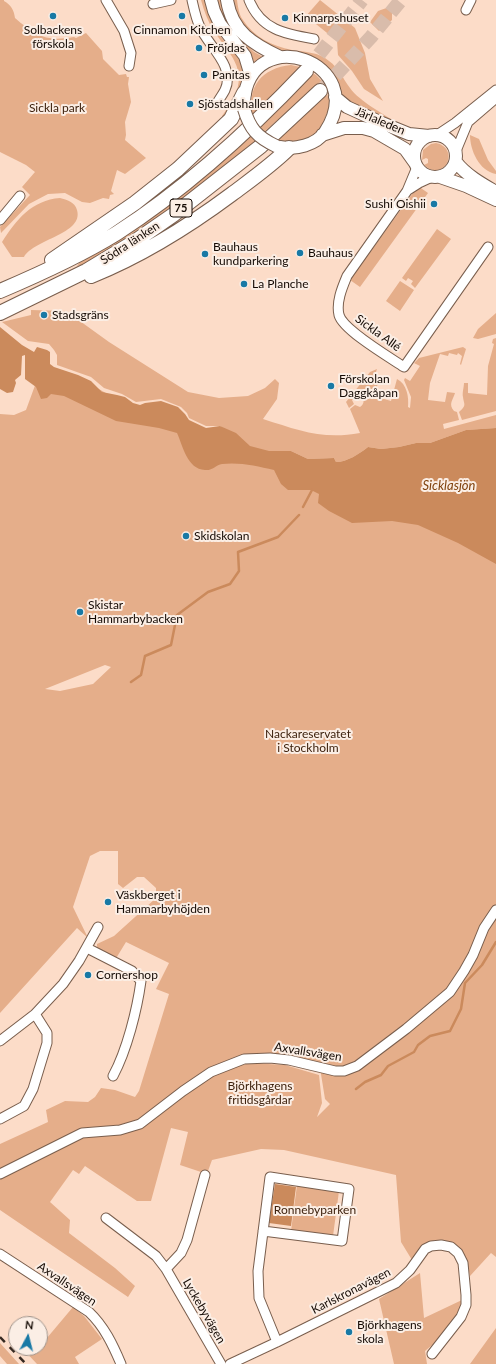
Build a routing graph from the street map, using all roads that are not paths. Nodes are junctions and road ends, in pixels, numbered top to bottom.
1 (106, 0) edge
2 (171, 0) edge
3 (192, 0) edge
4 (211, 0) edge
5 (227, 0) edge
6 (249, 0) edge
7 (471, 0) edge
8 (153, 4) dead end
9 (466, 10) dead end
10 (314, 39) dead end
11 (280, 58) junction
12 (129, 66) dead end
13 (306, 71) tunnel mouth
14 (251, 76) junction
15 (496, 90) edge
16 (320, 91) tunnel mouth
17 (244, 94) junction
18 (335, 97) junction
19 (496, 98) edge
20 (217, 103) dead end
21 (322, 135) junction
22 (433, 136) junction
23 (282, 147) junction
24 (456, 157) junction
25 (416, 165) junction
26 (436, 177) junction
27 (407, 191) junction
28 (496, 192) edge
29 (20, 196) dead end
30 (496, 200) edge
31 (0, 220) edge
32 (488, 246) dead end
33 (0, 290) edge
34 (24, 302) junction
35 (0, 313) edge
36 (496, 910) edge
37 (98, 928) dead end
38 (88, 948) junction
39 (35, 1014) junction
40 (0, 1041) edge
41 (113, 1076) dead end
42 (0, 1119) edge
43 (0, 1174) edge
44 (205, 1175) dead end
45 (106, 1218) dead end
46 (263, 1231) junction
47 (0, 1254) edge
48 (166, 1269) junction
49 (277, 1342) junction
50 (432, 1354) dead end
51 (121, 1364) edge
52 (222, 1364) edge
53 (230, 1364) edge

1 - 12 street
2 - 8 street
3 - 20 street
4 - 14 main road
5 - 11 main road
6 - 10 street
7 - 9 street
11 - 14 main road
11 - 18 main road
13 - 33 highway, Södra länken / 75
14 - 17 main road
15 - 22 street
16 - 34 highway, Södra länken / 75
17 - 23 main road, bridge
17 - 33 highway
18 - 21 main road
18 - 22 main road, Järlaleden
19 - 24 street
21 - 23 main road
21 - 25 main road, Järlaleden
22 - 24 main road
22 - 25 main road
23 - 34 highway
24 - 26 main road
24 - 28 main road
25 - 26 main road
25 - 27 street, Sickla Allé
26 - 27 street, Sickla Allé
26 - 30 main road
27 - 32 street, Sickla Allé
29 - 31 street
34 - 35 highway, Södra länken / 75
36 - 43 street, Axvallsvägen
37 - 38 street
38 - 39 street
38 - 41 street
39 - 40 street
39 - 42 street
44 - 48 street
45 - 48 street, Lyckebyvägen
46 - 46 street
46 - 49 street
47 - 51 street, Axvallsvägen
48 - 52 street, Lyckebyvägen
49 - 50 street, Karlskronavägen
49 - 53 street, Karlskronavägen

